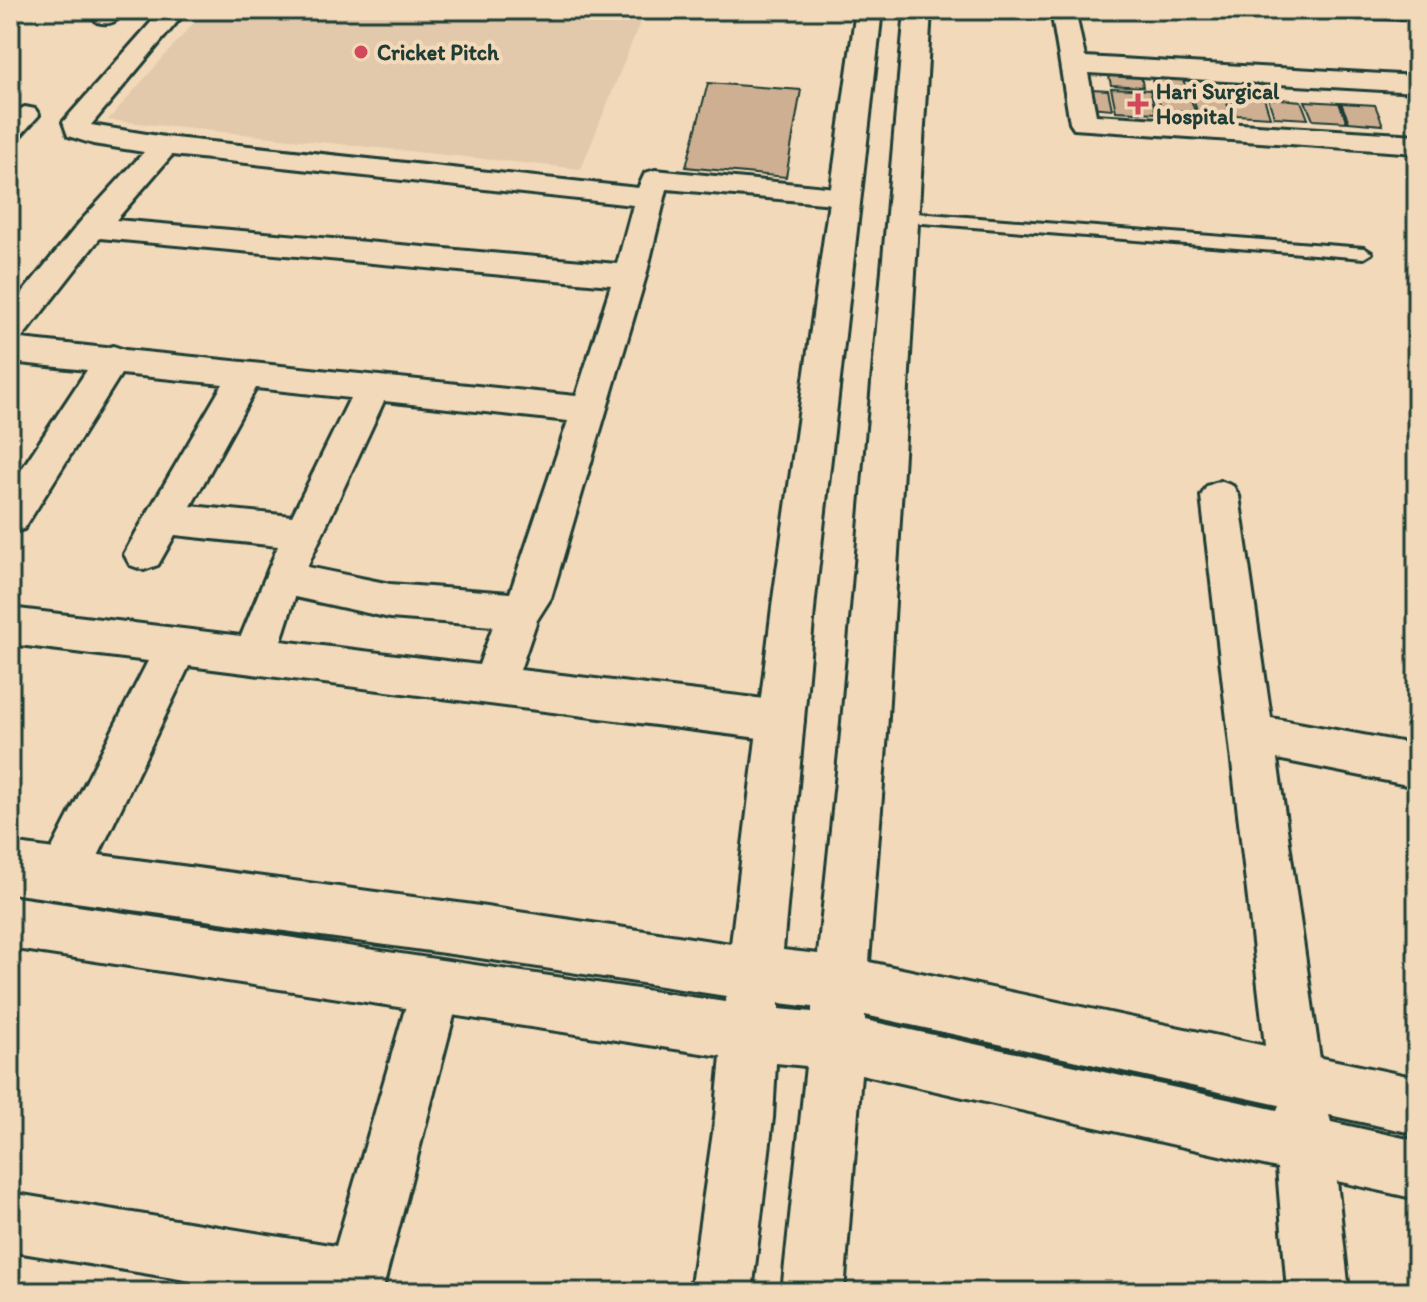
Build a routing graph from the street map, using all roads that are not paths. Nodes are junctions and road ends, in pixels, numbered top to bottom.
1 (175, 10) edge
2 (869, 10) edge
3 (918, 10) edge
4 (1063, 10) edge
5 (1362, 10) edge
6 (1417, 12) edge
7 (1073, 64) junction
8 (1417, 84) edge
9 (1417, 144) edge
10 (165, 146) junction
11 (845, 196) junction
12 (650, 198) junction
13 (903, 217) junction
14 (92, 228) junction
15 (1364, 253) dead end
16 (630, 276) junction
17 (10, 331) edge
18 (10, 350) edge
19 (113, 358) junction
20 (247, 373) junction
21 (373, 387) junction
22 (589, 410) junction
23 (1220, 496) dead end
24 (10, 518) edge
25 (164, 519) junction
26 (304, 533) junction
27 (144, 554) dead end
28 (282, 578) junction
29 (519, 611) junction
30 (10, 626) edge
31 (177, 647) junction
32 (254, 657) junction
33 (493, 686) junction
34 (782, 721) junction
35 (1250, 734) junction
36 (1417, 766) edge
37 (10, 868) edge
38 (63, 877) junction
39 (10, 922) edge
40 (754, 974) junction
41 (841, 983) junction
42 (437, 985) junction
43 (750, 1034) junction
44 (836, 1041) junction
45 (1296, 1080) junction
46 (1417, 1106) edge
47 (1306, 1146) junction
48 (1417, 1170) edge
49 (10, 1222) edge
50 (354, 1285) edge
51 (721, 1292) edge
52 (813, 1292) edge
53 (1318, 1292) edge

1 - 10 street
2 - 11 street
3 - 13 street
4 - 7 street
5 - 6 street
7 - 8 street
7 - 9 street
10 - 12 street
10 - 14 street
11 - 12 street
11 - 34 street
12 - 16 street
13 - 15 lane
13 - 41 street
14 - 16 street
14 - 17 street
16 - 22 street
18 - 19 street
19 - 20 street
19 - 24 street
20 - 21 street
20 - 25 street
21 - 22 street
21 - 26 street
22 - 29 street
23 - 35 street
25 - 26 street
25 - 27 street
26 - 28 street
28 - 29 street
28 - 32 street
29 - 33 street
30 - 31 street
31 - 32 street
31 - 38 street
32 - 33 street
33 - 34 street
34 - 40 street
35 - 36 street
35 - 45 street
37 - 38 street
38 - 40 street
39 - 42 street
40 - 41 street
40 - 43 street
41 - 44 street
41 - 45 street
42 - 43 street
42 - 50 street
43 - 44 street
43 - 51 street
44 - 47 street
44 - 52 street
45 - 46 street
45 - 47 street
47 - 48 street
47 - 53 street
49 - 50 street

